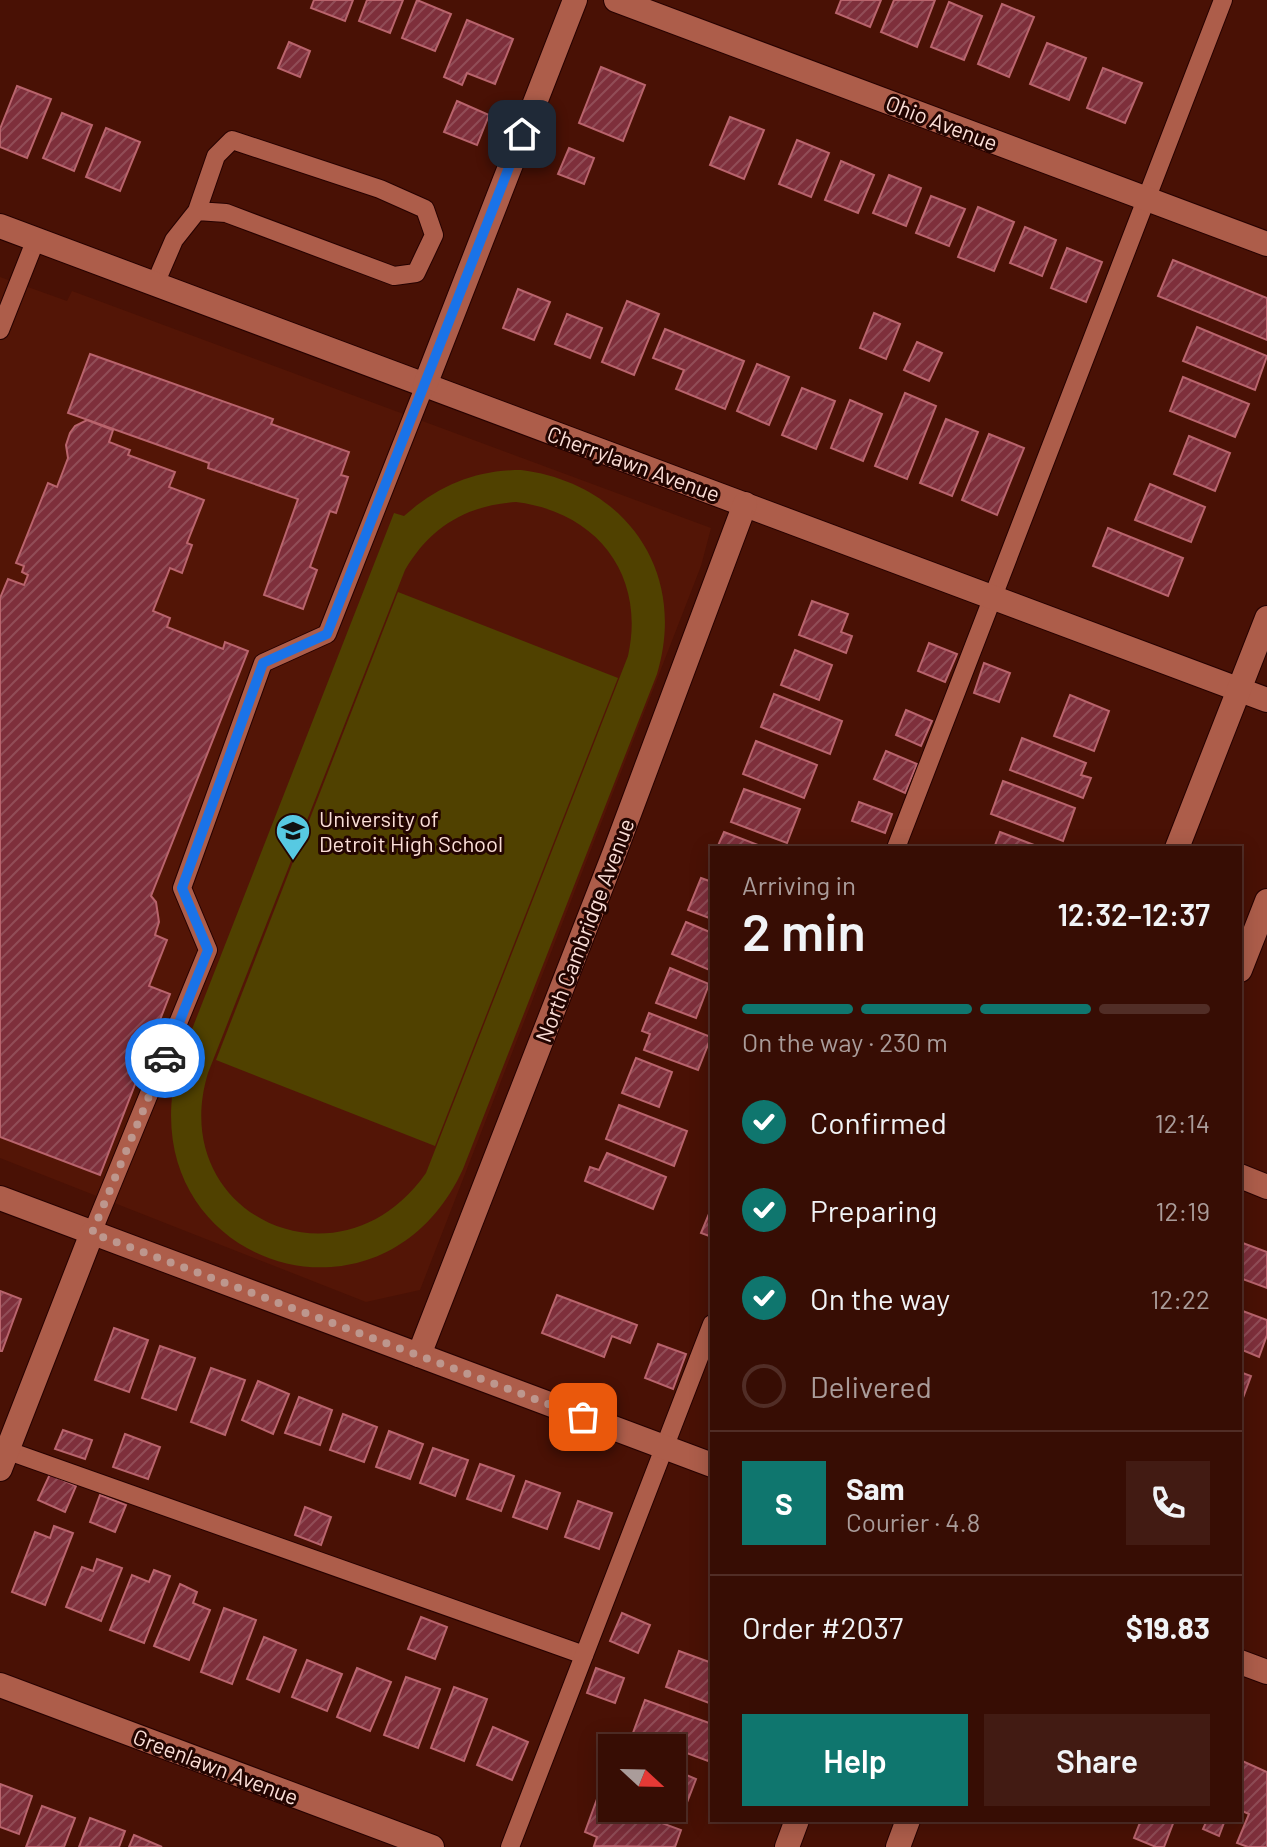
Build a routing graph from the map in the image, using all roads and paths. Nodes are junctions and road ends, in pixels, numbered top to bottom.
1 (575, 0) edge
2 (616, 0) edge
3 (1223, 0) edge
4 (1147, 199) junction
5 (197, 211) junction
6 (0, 226) edge
7 (36, 239) junction
8 (1267, 244) edge
9 (155, 284) junction
10 (0, 330) edge
11 (425, 385) junction
12 (745, 504) junction
13 (993, 598) junction
14 (1267, 618) edge
15 (1239, 690) junction
16 (1267, 700) edge
17 (897, 846) edge
18 (1178, 846) edge
19 (1267, 901) edge
20 (1242, 965) edge
21 (1242, 1177) edge
22 (1267, 1187) edge
23 (0, 1198) edge
24 (92, 1233) junction
25 (710, 1329) edge
26 (419, 1355) junction
27 (664, 1447) junction
28 (2, 1456) edge
29 (710, 1464) edge
30 (584, 1655) junction
31 (1242, 1663) edge
32 (1267, 1672) edge
33 (0, 1685) edge
34 (796, 1822) edge
35 (907, 1822) edge
36 (432, 1847) edge
37 (510, 1847) edge
38 (787, 1847) edge
39 (898, 1847) edge

1 - 11 street
2 - 4 street, Ohio Avenue
3 - 4 lane
4 - 8 street, Ohio Avenue
4 - 13 lane
5 - 5 lane
5 - 9 lane
6 - 7 street, Cherrylawn Avenue
7 - 9 street, Cherrylawn Avenue
7 - 10 lane
9 - 11 street, Cherrylawn Avenue
11 - 12 street, Cherrylawn Avenue
11 - 24 lane
12 - 13 street, Cherrylawn Avenue
12 - 26 street, North Cambridge Avenue
13 - 15 street, Cherrylawn Avenue
13 - 17 lane
14 - 15 street
15 - 16 street, Cherrylawn Avenue
15 - 18 street
19 - 20 street
21 - 22 street
23 - 24 street
24 - 26 street
24 - 28 street
25 - 27 lane
26 - 27 street
27 - 29 street
27 - 30 lane
28 - 30 lane
30 - 37 lane
31 - 32 street
33 - 36 street, Greenlawn Avenue
34 - 38 street
35 - 39 street

